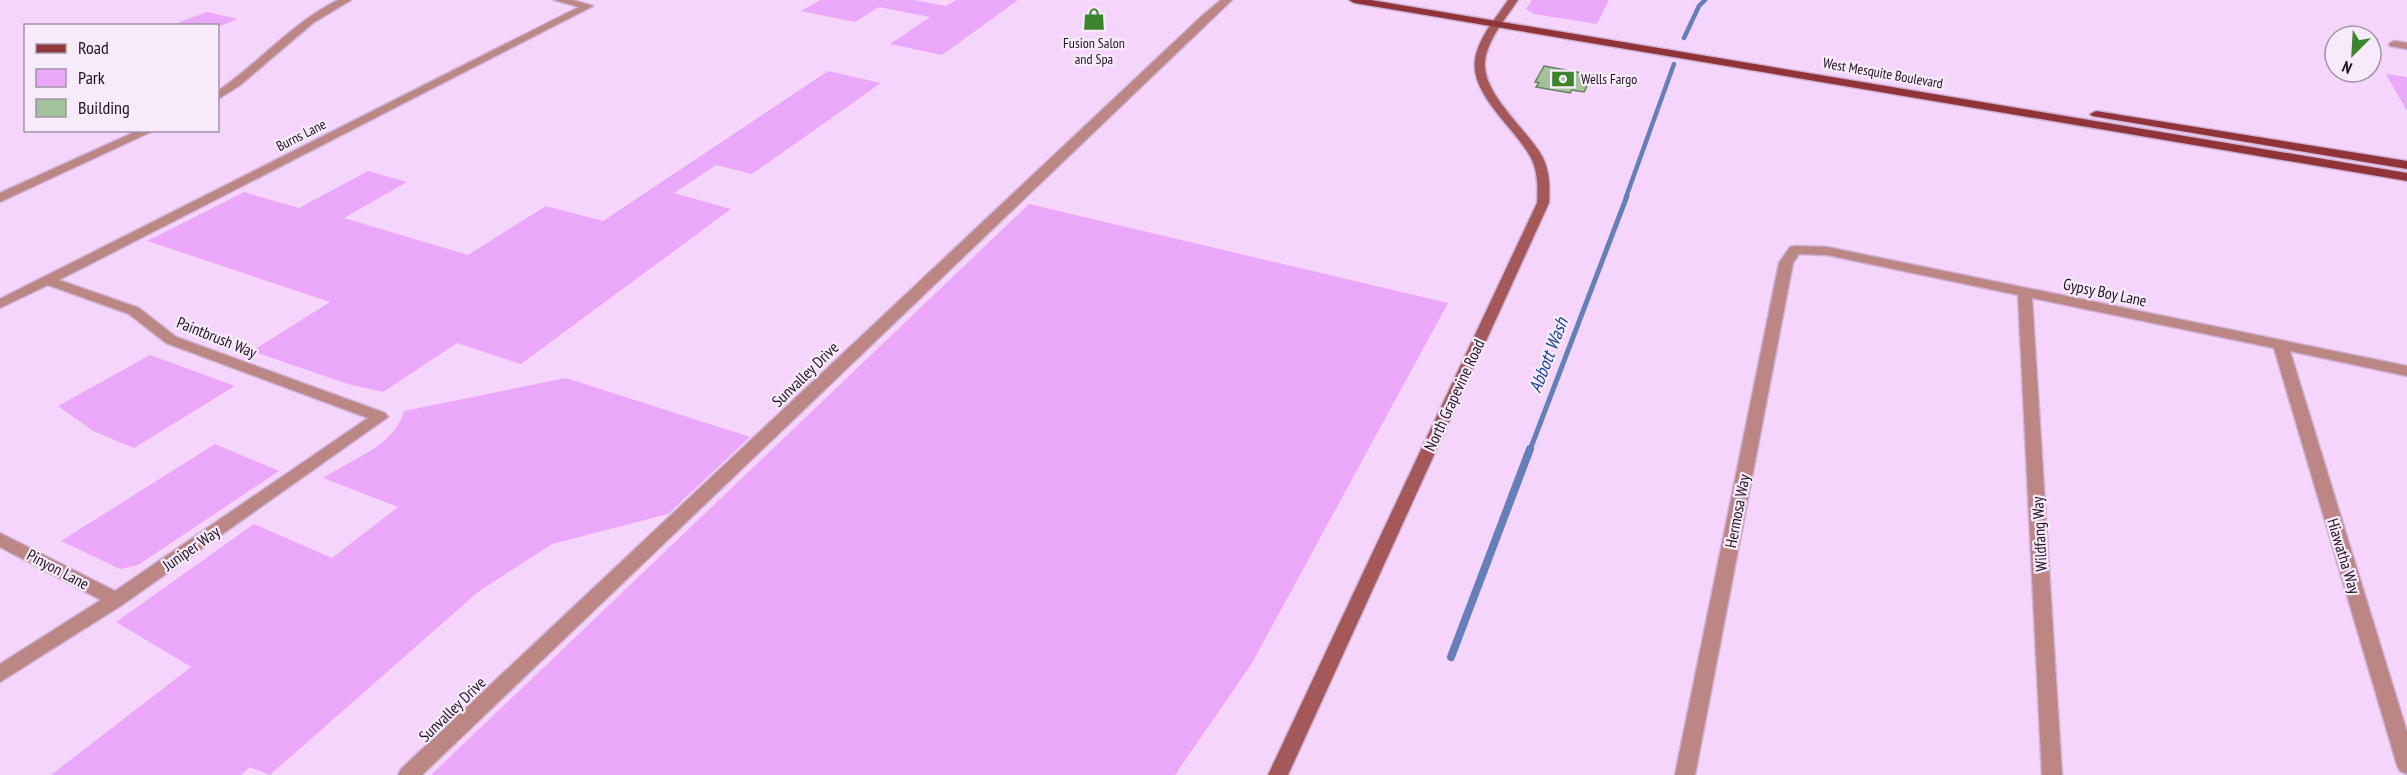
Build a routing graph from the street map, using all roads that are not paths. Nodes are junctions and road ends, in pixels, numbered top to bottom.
1 (346, 0) edge
2 (559, 0) edge
3 (1227, 0) edge
4 (1354, 0) edge
5 (1408, 0) edge
6 (1513, 0) edge
7 (1501, 20) junction
8 (2394, 44) dead end
9 (2407, 46) edge
10 (1936, 92) junction
11 (219, 95) edge
12 (146, 132) edge
13 (2407, 165) edge
14 (2407, 177) edge
15 (0, 198) edge
16 (1795, 250) joint
17 (47, 280) junction
18 (2025, 294) junction
19 (0, 304) edge
20 (2281, 346) junction
21 (2407, 371) edge
22 (380, 417) joint
23 (0, 539) edge
24 (116, 600) junction
25 (0, 674) edge
26 (2407, 765) edge
27 (408, 775) edge
28 (1278, 775) edge
29 (1685, 775) edge
30 (2052, 775) edge

1 - 11 street
2 - 17 street, Burns Lane
3 - 27 street, Sunvalley Drive
4 - 7 main road, West Mesquite Boulevard
5 - 7 main road, West Mesquite Boulevard
6 - 7 main road, North Grapevine Road
7 - 10 main road, West Mesquite Boulevard
7 - 28 main road, North Grapevine Road
8 - 9 street
10 - 13 main road, West Mesquite Boulevard
10 - 14 main road, West Mesquite Boulevard
12 - 15 street
16 - 18 street, Gypsy Boy Lane
16 - 29 street, Hermosa Way
17 - 19 street, Burns Lane
17 - 22 street, Paintbrush Way
18 - 20 street, Gypsy Boy Lane
18 - 30 street, Wildfang Way
20 - 21 street, Gypsy Boy Lane
20 - 26 street, Hiawatha Way
22 - 24 street, Juniper Way
23 - 24 street, Pinyon Lane
24 - 25 street, Juniper Way

